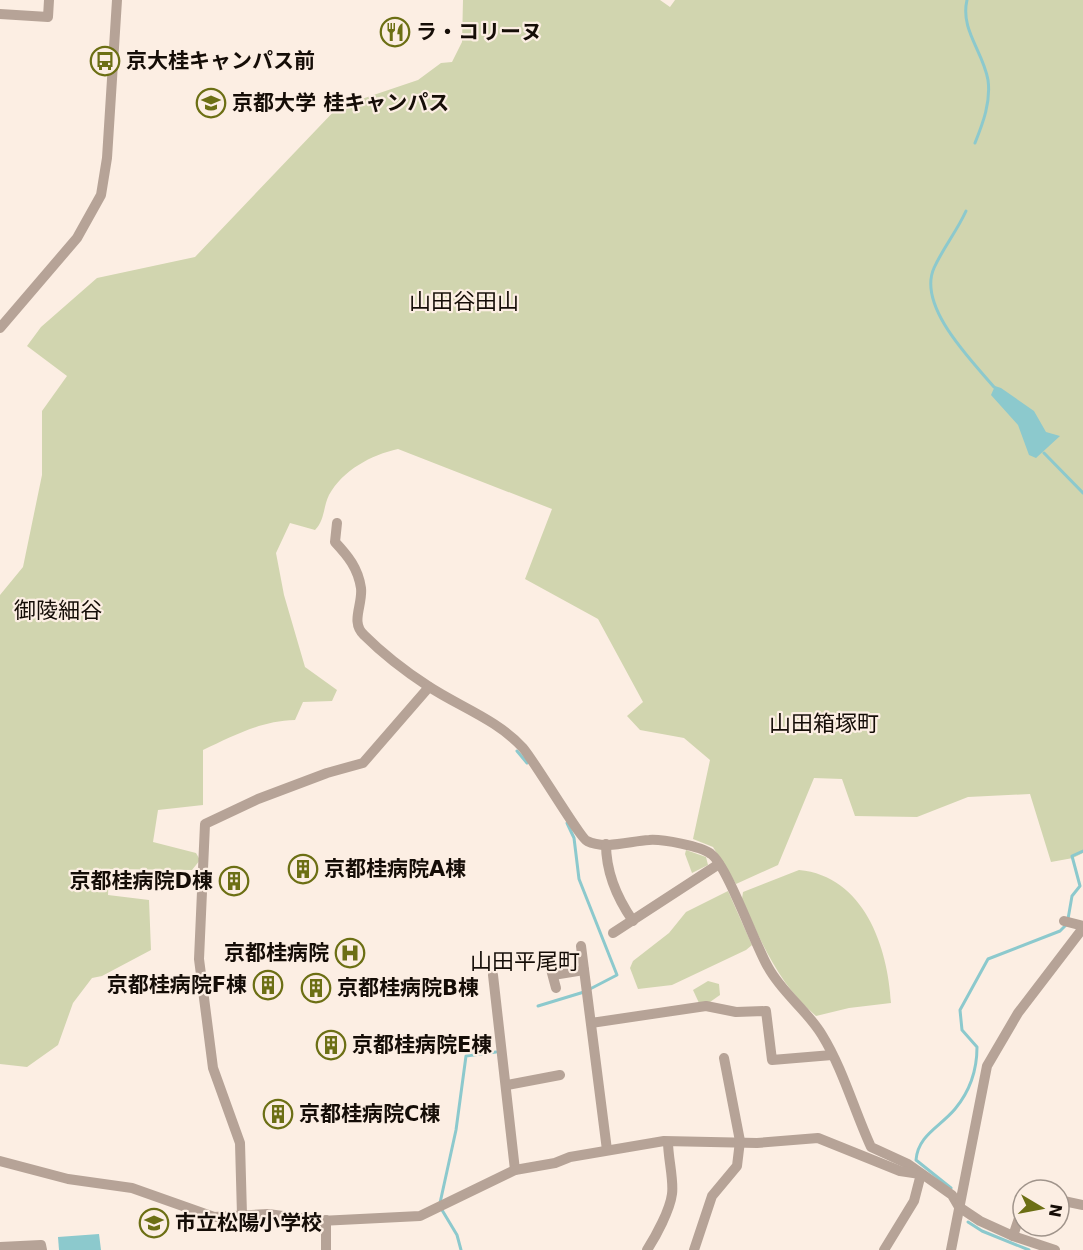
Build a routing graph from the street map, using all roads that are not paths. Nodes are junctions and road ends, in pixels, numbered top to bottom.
1 (49, 0) edge
2 (117, 0) edge
3 (0, 14) edge
4 (0, 328) edge
5 (337, 523) dead end
6 (429, 687) junction
7 (606, 844) junction
8 (719, 864) junction
9 (633, 921) junction
10 (1068, 922) dead end
11 (1083, 927) edge
12 (613, 933) dead end
13 (581, 946) dead end
14 (549, 962) dead end
15 (584, 970) junction
16 (493, 975) dead end
17 (553, 975) junction
18 (556, 988) dead end
19 (591, 1023) junction
20 (832, 1054) junction
21 (724, 1058) dead end
22 (560, 1076) dead end
23 (507, 1085) junction
24 (740, 1141) junction
25 (668, 1142) junction
26 (607, 1150) junction
27 (0, 1161) edge
28 (515, 1170) junction
29 (921, 1174) junction
30 (959, 1207) junction
31 (242, 1215) junction
32 (327, 1220) junction
33 (1011, 1235) edge
34 (1019, 1238) edge
35 (0, 1247) edge
36 (42, 1250) edge
37 (326, 1250) edge
38 (648, 1250) edge
39 (694, 1250) edge
40 (884, 1250) edge
41 (951, 1250) edge
42 (1055, 1250) edge

1 - 3 street
2 - 4 street
5 - 6 street
6 - 7 street
6 - 31 street
7 - 8 street
7 - 9 street
8 - 9 street
8 - 20 street
9 - 12 street
10 - 11 street
11 - 30 street
13 - 15 street
14 - 17 street
15 - 17 street
15 - 19 street
16 - 23 street
17 - 18 street
19 - 20 street
19 - 26 street
20 - 29 street
21 - 24 street
22 - 23 street
23 - 28 street
24 - 25 street
24 - 29 street
24 - 39 street
25 - 26 street
25 - 38 street
26 - 28 street
27 - 31 street
28 - 32 street
29 - 30 street
29 - 40 street
30 - 33 street
30 - 41 street
31 - 32 street
32 - 37 street
34 - 42 street
35 - 36 street

